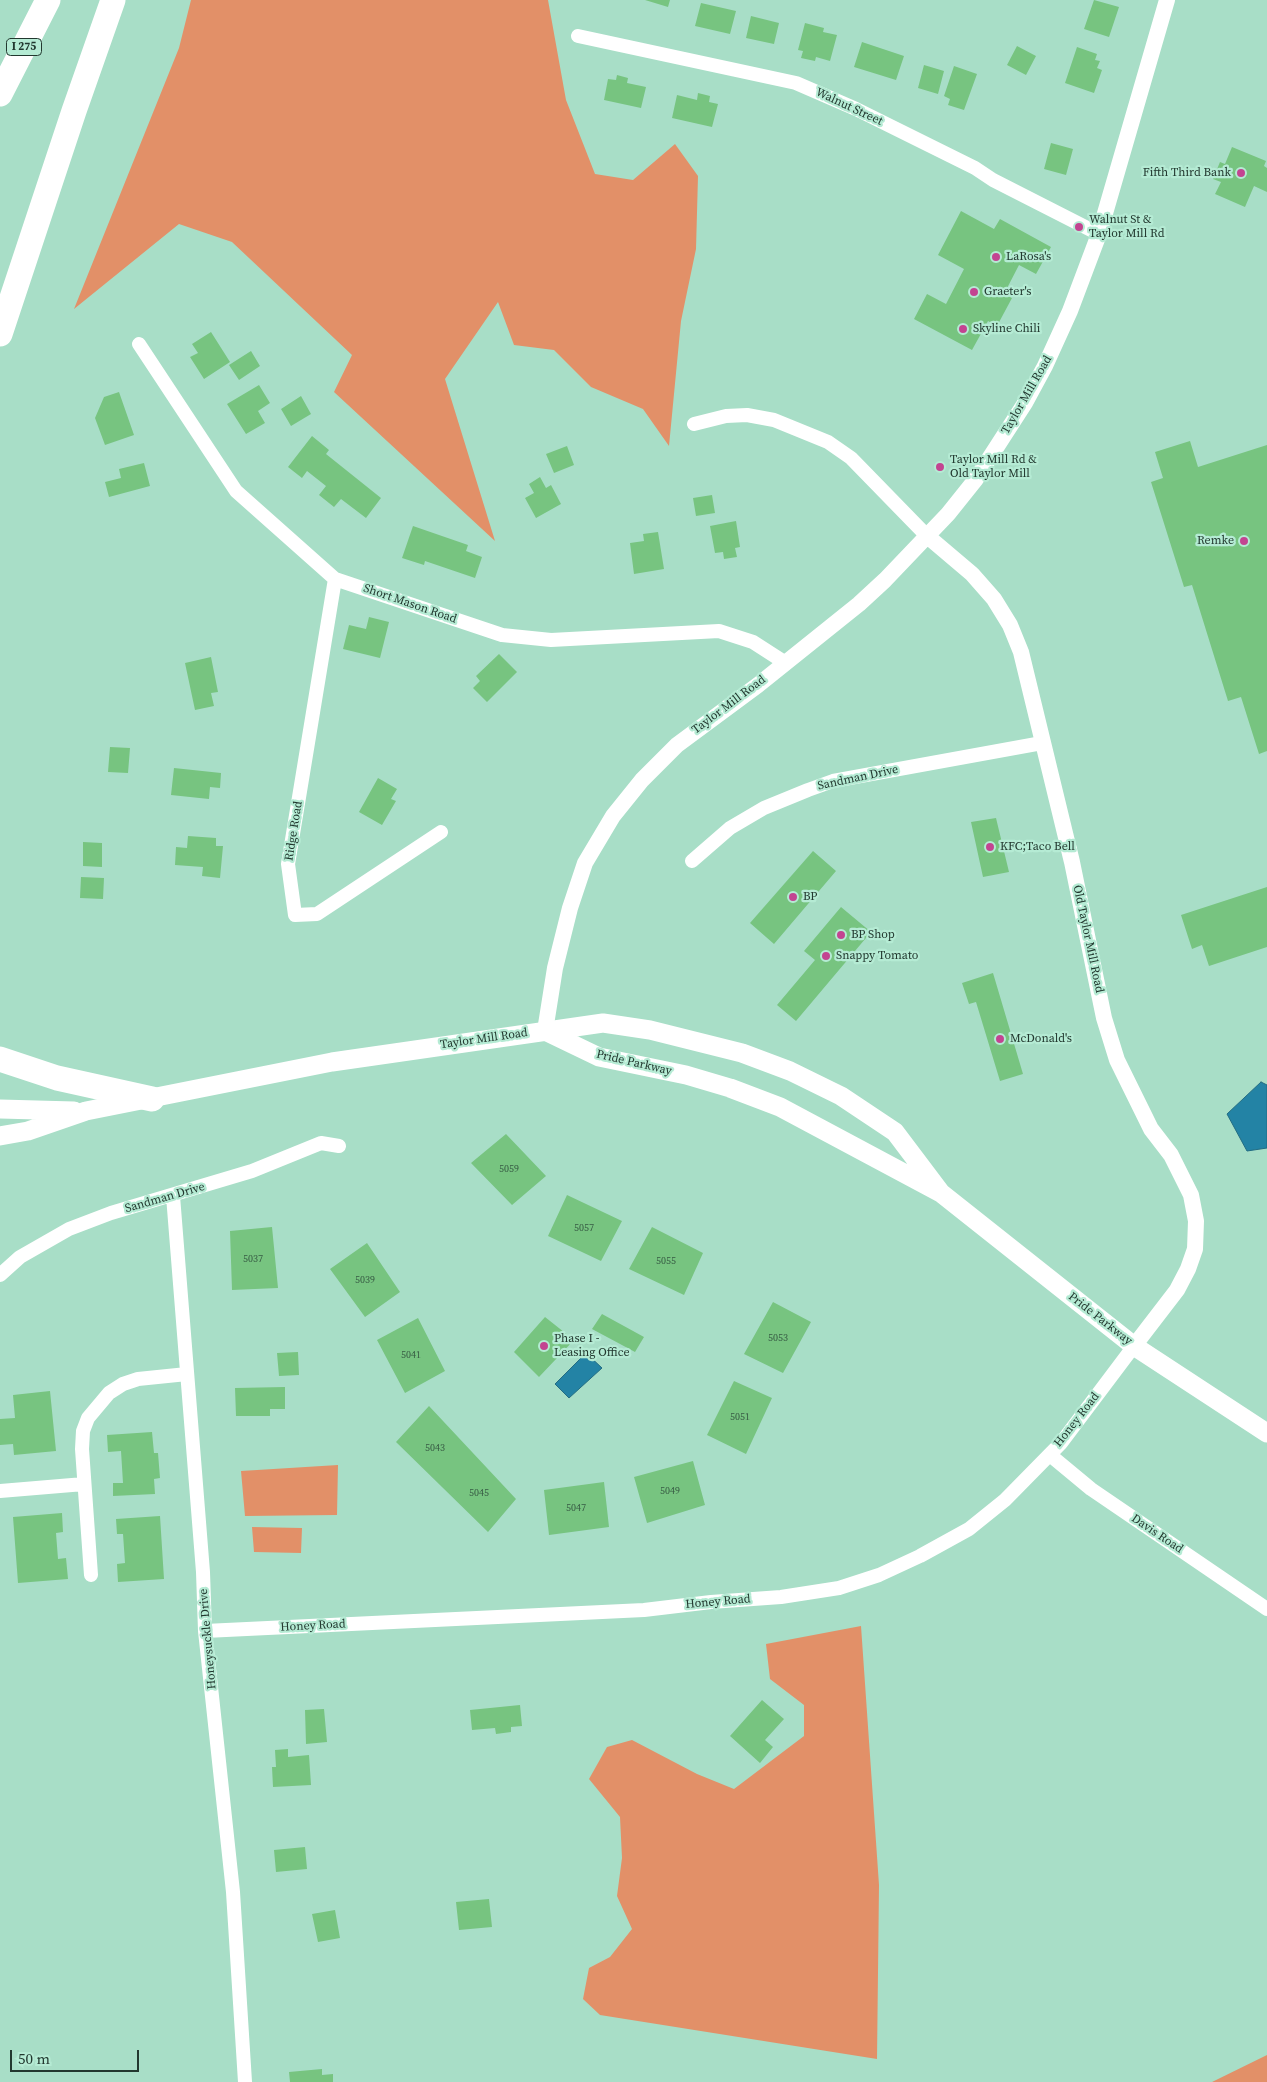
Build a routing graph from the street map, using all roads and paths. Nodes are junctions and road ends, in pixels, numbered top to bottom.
1 (48, 0) edge
2 (113, 0) edge
3 (1167, 0) edge
4 (578, 36) dead end
5 (0, 94) edge
6 (1099, 234) junction
7 (0, 334) edge
8 (139, 344) dead end
9 (694, 424) dead end
10 (926, 535) junction
11 (335, 579) junction
12 (784, 662) junction
13 (1042, 743) junction
14 (441, 832) dead end
15 (692, 861) dead end
16 (545, 1031) junction
17 (0, 1059) edge
18 (152, 1099) junction
19 (0, 1109) edge
20 (86, 1111) junction
21 (0, 1136) edge
22 (339, 1146) dead end
23 (941, 1193) junction
24 (173, 1196) junction
25 (0, 1275) edge
26 (1134, 1346) junction
27 (187, 1374) junction
28 (1267, 1433) edge
29 (1050, 1455) junction
30 (84, 1484) junction
31 (0, 1491) edge
32 (91, 1575) dead end
33 (1267, 1609) edge
34 (205, 1631) junction
35 (245, 2082) edge

1 - 5 highway, I 275
2 - 7 highway
3 - 6 street, Taylor Mill Road
4 - 6 street, Walnut Street
6 - 10 street, Taylor Mill Road
8 - 11 street, Short Mason Road
9 - 10 street
10 - 12 street, Taylor Mill Road
10 - 13 street, Old Taylor Mill Road
11 - 12 street, Short Mason Road
11 - 14 street, Ridge Road
12 - 16 street, Taylor Mill Road
13 - 15 street, Sandman Drive
13 - 26 street, Old Taylor Mill Road
16 - 18 main road, Taylor Mill Road
16 - 23 main road, Pride Parkway
16 - 23 main road, Pride Parkway
17 - 18 highway
18 - 20 main road, Taylor Mill Road
19 - 20 main road, Taylor Mill Road
20 - 21 main road, Taylor Mill Road
22 - 24 street, Sandman Drive
23 - 26 main road, Pride Parkway
24 - 25 street, Sandman Drive
24 - 27 street, Honeysuckle Drive
26 - 28 main road, Pride Parkway
26 - 29 street, Honey Road
27 - 30 street
27 - 34 street, Honeysuckle Drive
29 - 33 street, Davis Road
29 - 34 street, Honey Road
30 - 31 street
30 - 32 street
34 - 35 street, Honeysuckle Drive

